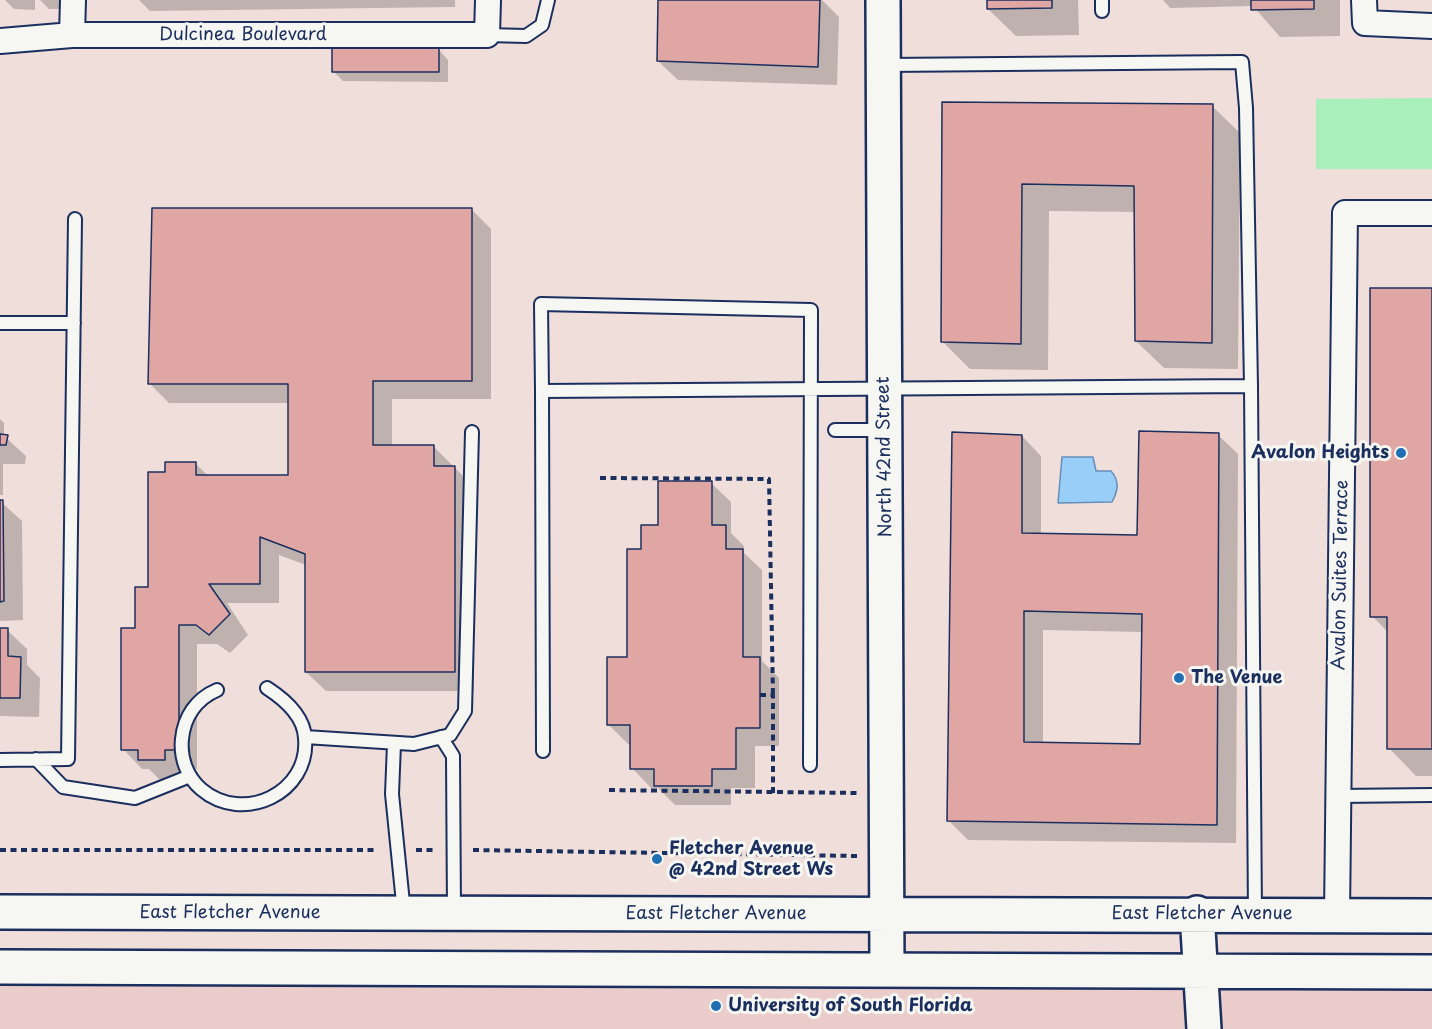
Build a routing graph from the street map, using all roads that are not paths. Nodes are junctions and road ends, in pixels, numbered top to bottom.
1 (73, 0) edge
2 (488, 0) edge
3 (548, 0) edge
4 (883, 0) edge
5 (1364, 0) edge
6 (1432, 26) edge
7 (72, 35) junction
8 (487, 35) junction
9 (0, 41) edge
10 (884, 65) junction
11 (1432, 213) edge
12 (75, 219) dead end
13 (0, 323) edge
14 (74, 323) junction
15 (1251, 386) junction
16 (884, 388) junction
17 (813, 390) junction
18 (542, 391) junction
19 (836, 430) dead end
20 (887, 430) junction
21 (472, 432) dead end
22 (267, 688) dead end
23 (217, 690) dead end
24 (306, 737) junction
25 (441, 737) junction
26 (394, 744) junction
27 (543, 751) dead end
28 (36, 759) junction
29 (0, 760) edge
30 (810, 765) dead end
31 (190, 776) junction
32 (1432, 795) edge
33 (1338, 796) junction
34 (0, 912) edge
35 (1197, 913) junction
36 (405, 915) junction
37 (454, 915) junction
38 (889, 915) junction
39 (1255, 915) junction
40 (1337, 915) junction
41 (1432, 916) edge
42 (0, 967) edge
43 (887, 969) junction
44 (1200, 972) junction
45 (1432, 972) edge
46 (1204, 1029) edge

1 - 7 street
2 - 8 street
3 - 8 lane
4 - 10 main road, North 42nd Street
5 - 6 street
7 - 8 street, Dulcinea Boulevard
7 - 9 street, Dulcinea Boulevard
10 - 15 lane
10 - 16 main road, North 42nd Street
11 - 33 street, Avalon Suites Terrace
12 - 14 lane
13 - 14 lane
14 - 28 lane
15 - 16 lane
15 - 39 lane
16 - 17 lane
16 - 20 main road, North 42nd Street
17 - 18 lane
17 - 18 lane
17 - 30 lane
18 - 27 lane
19 - 20 lane
20 - 38 main road, North 42nd Street
21 - 25 lane
22 - 24 lane
23 - 31 lane
24 - 26 lane
24 - 31 lane
25 - 26 lane
25 - 37 lane
26 - 36 lane
28 - 29 lane
28 - 31 lane
32 - 33 lane
33 - 40 street, Avalon Suites Terrace
34 - 36 main road, East Fletcher Avenue
35 - 38 main road, East Fletcher Avenue
35 - 39 main road, East Fletcher Avenue
35 - 44 main road
36 - 37 main road, East Fletcher Avenue
37 - 38 main road, East Fletcher Avenue
38 - 43 main road, North 42nd Street
39 - 40 main road, East Fletcher Avenue
40 - 41 main road, East Fletcher Avenue
42 - 43 main road
43 - 44 main road
44 - 45 main road
44 - 46 main road

